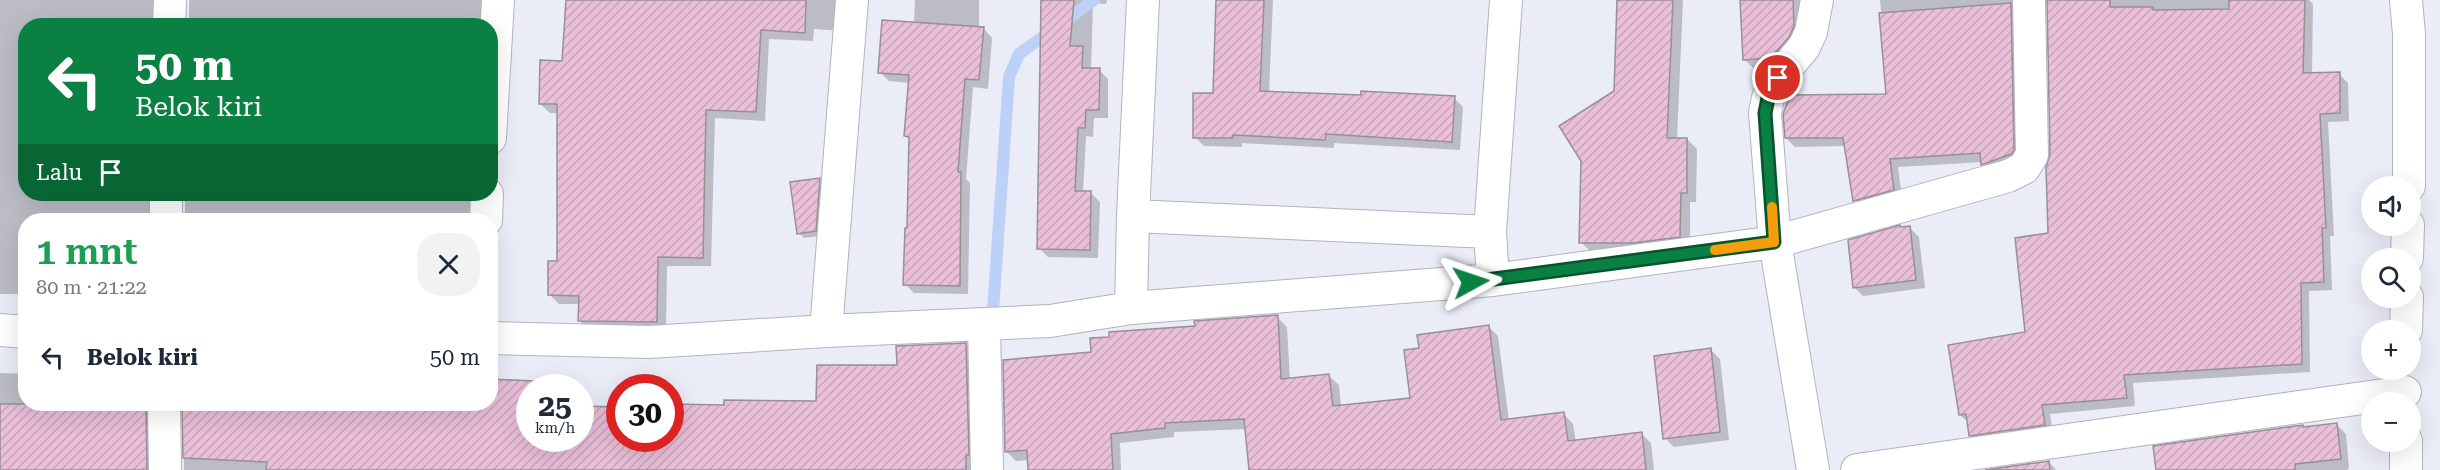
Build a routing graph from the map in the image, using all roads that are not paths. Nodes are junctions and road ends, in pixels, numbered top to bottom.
1 (170, 0) edge
2 (498, 0) edge
3 (852, 0) edge
4 (1143, 0) edge
5 (1506, 0) edge
6 (1823, 0) edge
7 (2029, 0) edge
8 (2406, 0) edge
9 (169, 18) edge
10 (497, 18) edge
11 (2409, 176) edge
12 (1133, 216) junction
13 (1490, 232) junction
14 (1774, 242) junction
15 (1494, 280) junction
16 (1131, 309) junction
17 (984, 324) junction
18 (0, 330) edge
19 (18, 331) edge
20 (826, 331) junction
21 (498, 338) edge
22 (2405, 388) edge
23 (164, 411) edge
24 (2406, 452) edge
25 (165, 470) edge
26 (987, 470) edge
27 (1813, 470) edge
28 (1857, 470) edge
29 (2406, 470) edge

1 - 9 street
2 - 10 street
3 - 20 street
4 - 12 street
5 - 13 street
6 - 14 street
7 - 14 street
8 - 11 street
12 - 13 street
12 - 16 street
13 - 15 street
14 - 15 street
14 - 27 street
15 - 16 street
16 - 17 street
17 - 20 street
17 - 26 street
18 - 19 street
20 - 21 street
22 - 28 street
23 - 25 street
24 - 29 street

